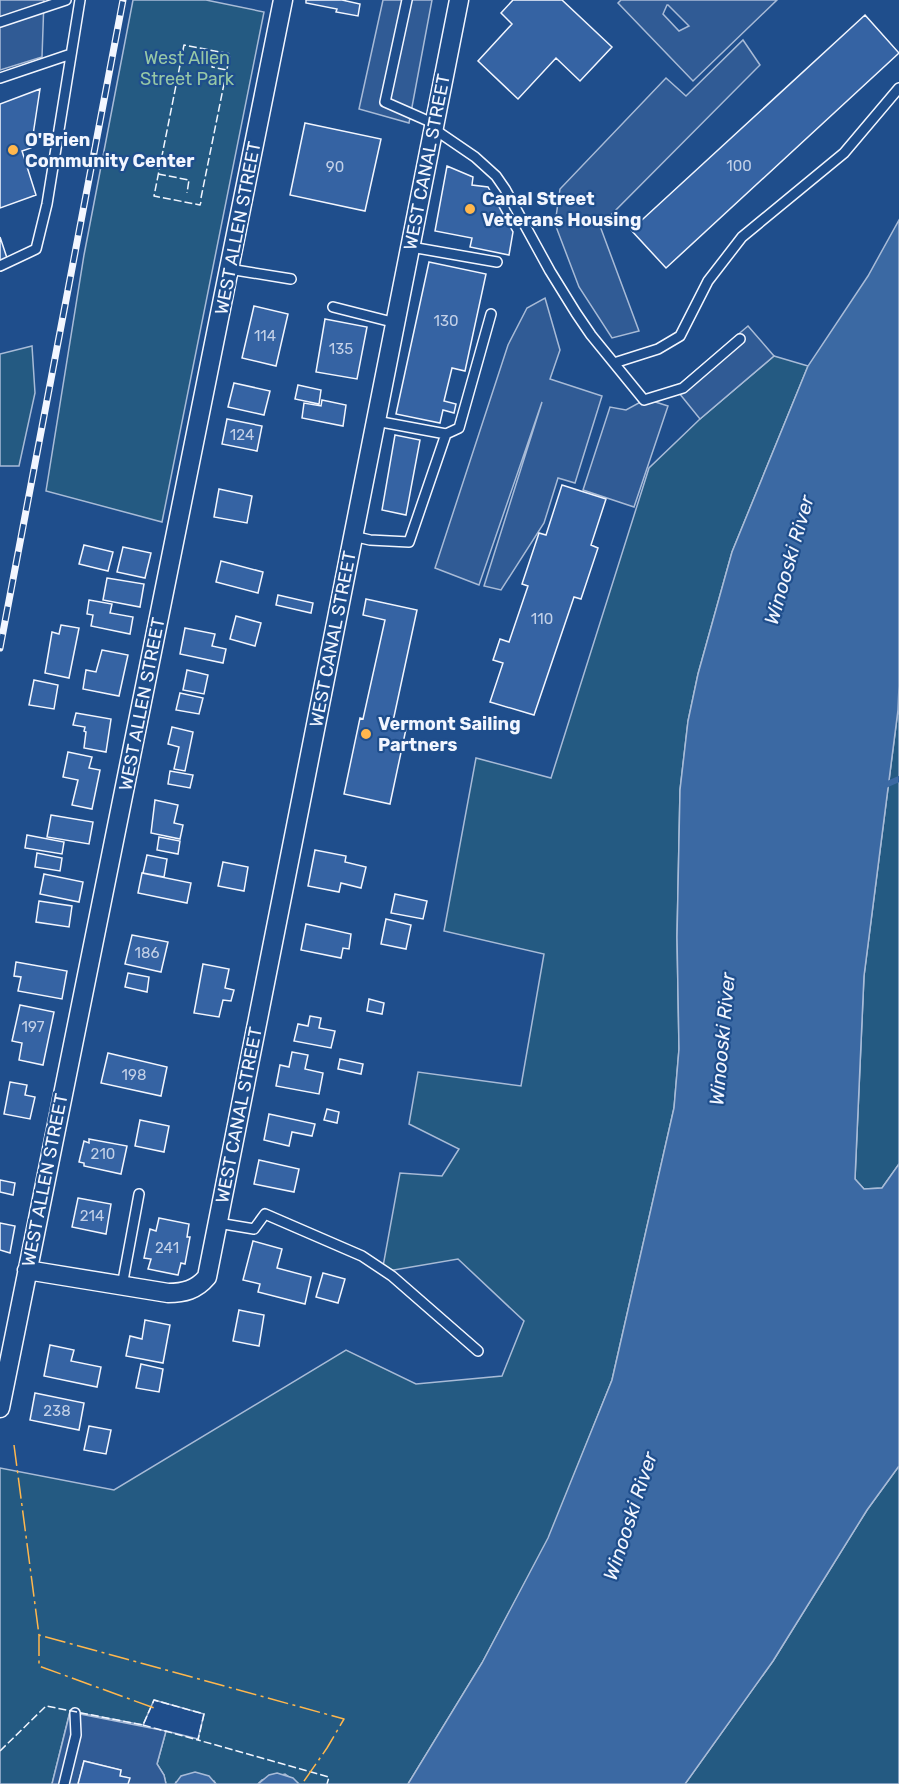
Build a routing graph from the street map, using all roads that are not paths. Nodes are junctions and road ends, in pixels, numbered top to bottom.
1 (66, 0) edge
2 (80, 0) edge
3 (283, 0) edge
4 (407, 0) edge
5 (459, 0) edge
6 (0, 22) edge
7 (71, 54) junction
8 (0, 78) edge
9 (899, 88) edge
10 (435, 126) junction
11 (411, 247) junction
12 (497, 262) dead end
13 (0, 266) edge
14 (229, 269) junction
15 (291, 279) dead end
16 (333, 307) dead end
17 (491, 314) dead end
18 (396, 323) junction
19 (740, 339) dead end
20 (614, 363) junction
21 (376, 421) junction
22 (446, 434) junction
23 (353, 536) junction
24 (139, 1194) dead end
25 (218, 1223) junction
26 (27, 1270) junction
27 (122, 1286) junction
28 (478, 1351) dead end
29 (0, 1408) edge
30 (75, 1713) dead end
31 (64, 1784) edge

1 - 6 lane
2 - 7 lane
3 - 14 street, WEST ALLEN STREET
4 - 10 lane
5 - 10 street, WEST CANAL STREET
7 - 8 lane
7 - 13 lane
9 - 20 lane
10 - 11 street, WEST CANAL STREET
10 - 20 lane
11 - 12 lane
11 - 18 street, WEST CANAL STREET
14 - 15 lane
14 - 26 street, WEST ALLEN STREET
16 - 18 lane
17 - 22 lane
18 - 21 street, WEST CANAL STREET
19 - 20 lane
21 - 22 lane
21 - 23 street, WEST CANAL STREET
22 - 23 lane
23 - 25 street, WEST CANAL STREET
24 - 27 lane
25 - 27 street, WEST CANAL STREET
25 - 28 lane
26 - 27 street
26 - 29 street, WEST ALLEN STREET
30 - 31 lane

